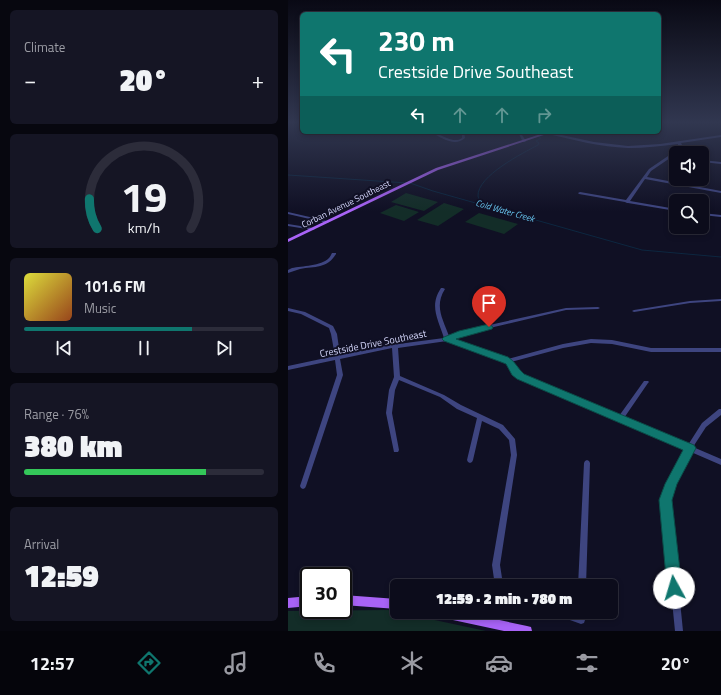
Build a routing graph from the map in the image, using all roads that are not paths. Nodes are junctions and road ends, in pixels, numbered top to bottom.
1 (491, 151) edge
2 (675, 151) edge
3 (667, 159) joint
4 (709, 162) edge
5 (721, 163) edge
6 (644, 178) junction
7 (721, 192) edge
8 (580, 193) dead end
9 (627, 202) junction
10 (669, 209) edge
11 (288, 213) edge
12 (709, 215) edge
13 (721, 216) edge
14 (327, 222) junction
15 (288, 225) edge
16 (313, 229) junction
17 (288, 241) edge
18 (334, 254) dead end
19 (288, 272) edge
20 (444, 289) dead end
21 (721, 300) edge
22 (598, 308) dead end
23 (288, 309) edge
24 (634, 311) dead end
25 (447, 339) junction
26 (394, 346) junction
27 (721, 350) edge
28 (337, 358) junction
29 (507, 361) junction
30 (288, 368) edge
31 (397, 377) junction
32 (646, 382) dead end
33 (721, 411) edge
34 (480, 418) junction
35 (620, 419) junction
36 (690, 448) junction
37 (396, 450) dead end
38 (470, 460) dead end
39 (721, 462) edge
40 (587, 463) dead end
41 (303, 486) dead end
42 (498, 579) edge
43 (582, 579) edge
44 (352, 601) edge
45 (300, 602) edge
46 (288, 603) edge
47 (390, 603) edge
48 (471, 619) edge
49 (527, 631) edge
50 (679, 631) edge

1 - 14 main road, Corban Avenue Southeast
2 - 3 street
3 - 6 street
4 - 5 street
6 - 7 street
6 - 9 street
8 - 9 street
9 - 10 street
11 - 14 street
12 - 13 street
14 - 16 main road, Corban Avenue Southeast
15 - 16 street
16 - 17 main road, Corban Avenue Southeast
18 - 19 street
20 - 25 street
21 - 24 street
22 - 25 street
23 - 28 street
25 - 26 street, Crestside Drive Southeast
25 - 29 street, Crestside Drive Southeast
26 - 28 street, Crestside Drive Southeast
26 - 31 street
27 - 29 street
28 - 30 street, Crestside Drive Southeast
28 - 41 street
29 - 35 street, Crestside Drive Southeast
31 - 34 street
31 - 37 street
32 - 35 street
33 - 36 street
34 - 38 street
34 - 42 street
35 - 36 street, Crestside Drive Southeast
36 - 39 street, Crestside Drive Southeast
36 - 50 street
40 - 43 street
44 - 47 main road
45 - 46 main road
48 - 49 main road

